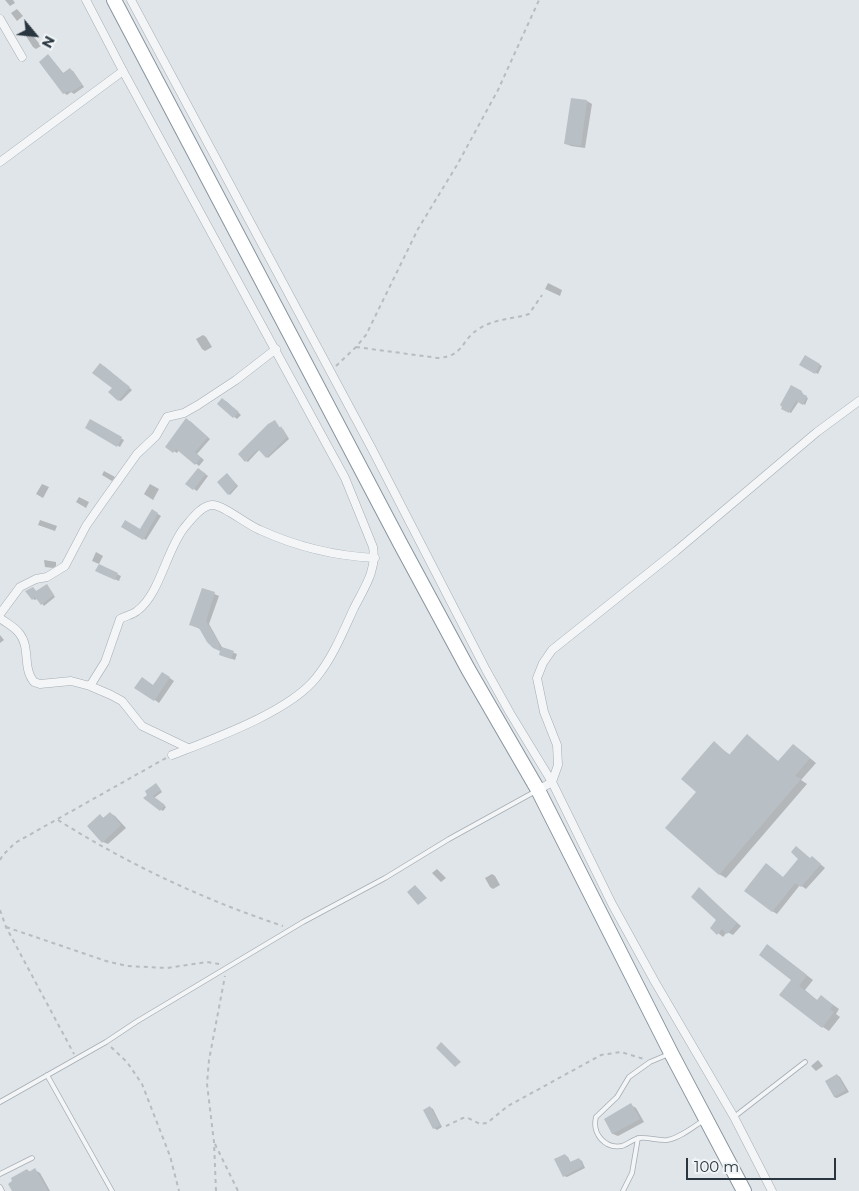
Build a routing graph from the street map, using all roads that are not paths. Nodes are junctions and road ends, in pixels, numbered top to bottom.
1 (86, 0) edge
2 (114, 0) edge
3 (131, 0) edge
4 (0, 18) edge
5 (22, 57) dead end
6 (123, 71) junction
7 (0, 162) edge
8 (276, 349) junction
9 (859, 401) edge
10 (375, 558) junction
11 (0, 614) edge
12 (0, 618) edge
13 (90, 686) junction
14 (188, 748) junction
15 (172, 755) road end
16 (552, 782) junction
17 (538, 790) junction
18 (671, 1053) junction
19 (805, 1062) dead end
20 (47, 1075) junction
21 (0, 1102) edge
22 (734, 1117) junction
23 (706, 1118) junction
24 (638, 1138) junction
25 (32, 1158) dead end
26 (0, 1174) edge
27 (0, 1187) edge
28 (2, 1191) edge
29 (112, 1191) edge
30 (623, 1191) edge
31 (744, 1191) edge
32 (772, 1191) edge

1 - 6 street
2 - 17 highway
3 - 16 street
4 - 5 street
6 - 7 street
6 - 8 street
8 - 10 street
8 - 11 street
9 - 16 street
10 - 13 street
10 - 14 street
12 - 13 street
13 - 14 street
14 - 15 street
16 - 17 street
16 - 22 street
17 - 18 highway
17 - 20 lane
18 - 23 highway
18 - 24 lane
19 - 22 lane
20 - 21 lane
20 - 29 lane
22 - 32 street
23 - 24 lane
23 - 31 highway
24 - 30 lane
25 - 26 lane
27 - 28 lane

